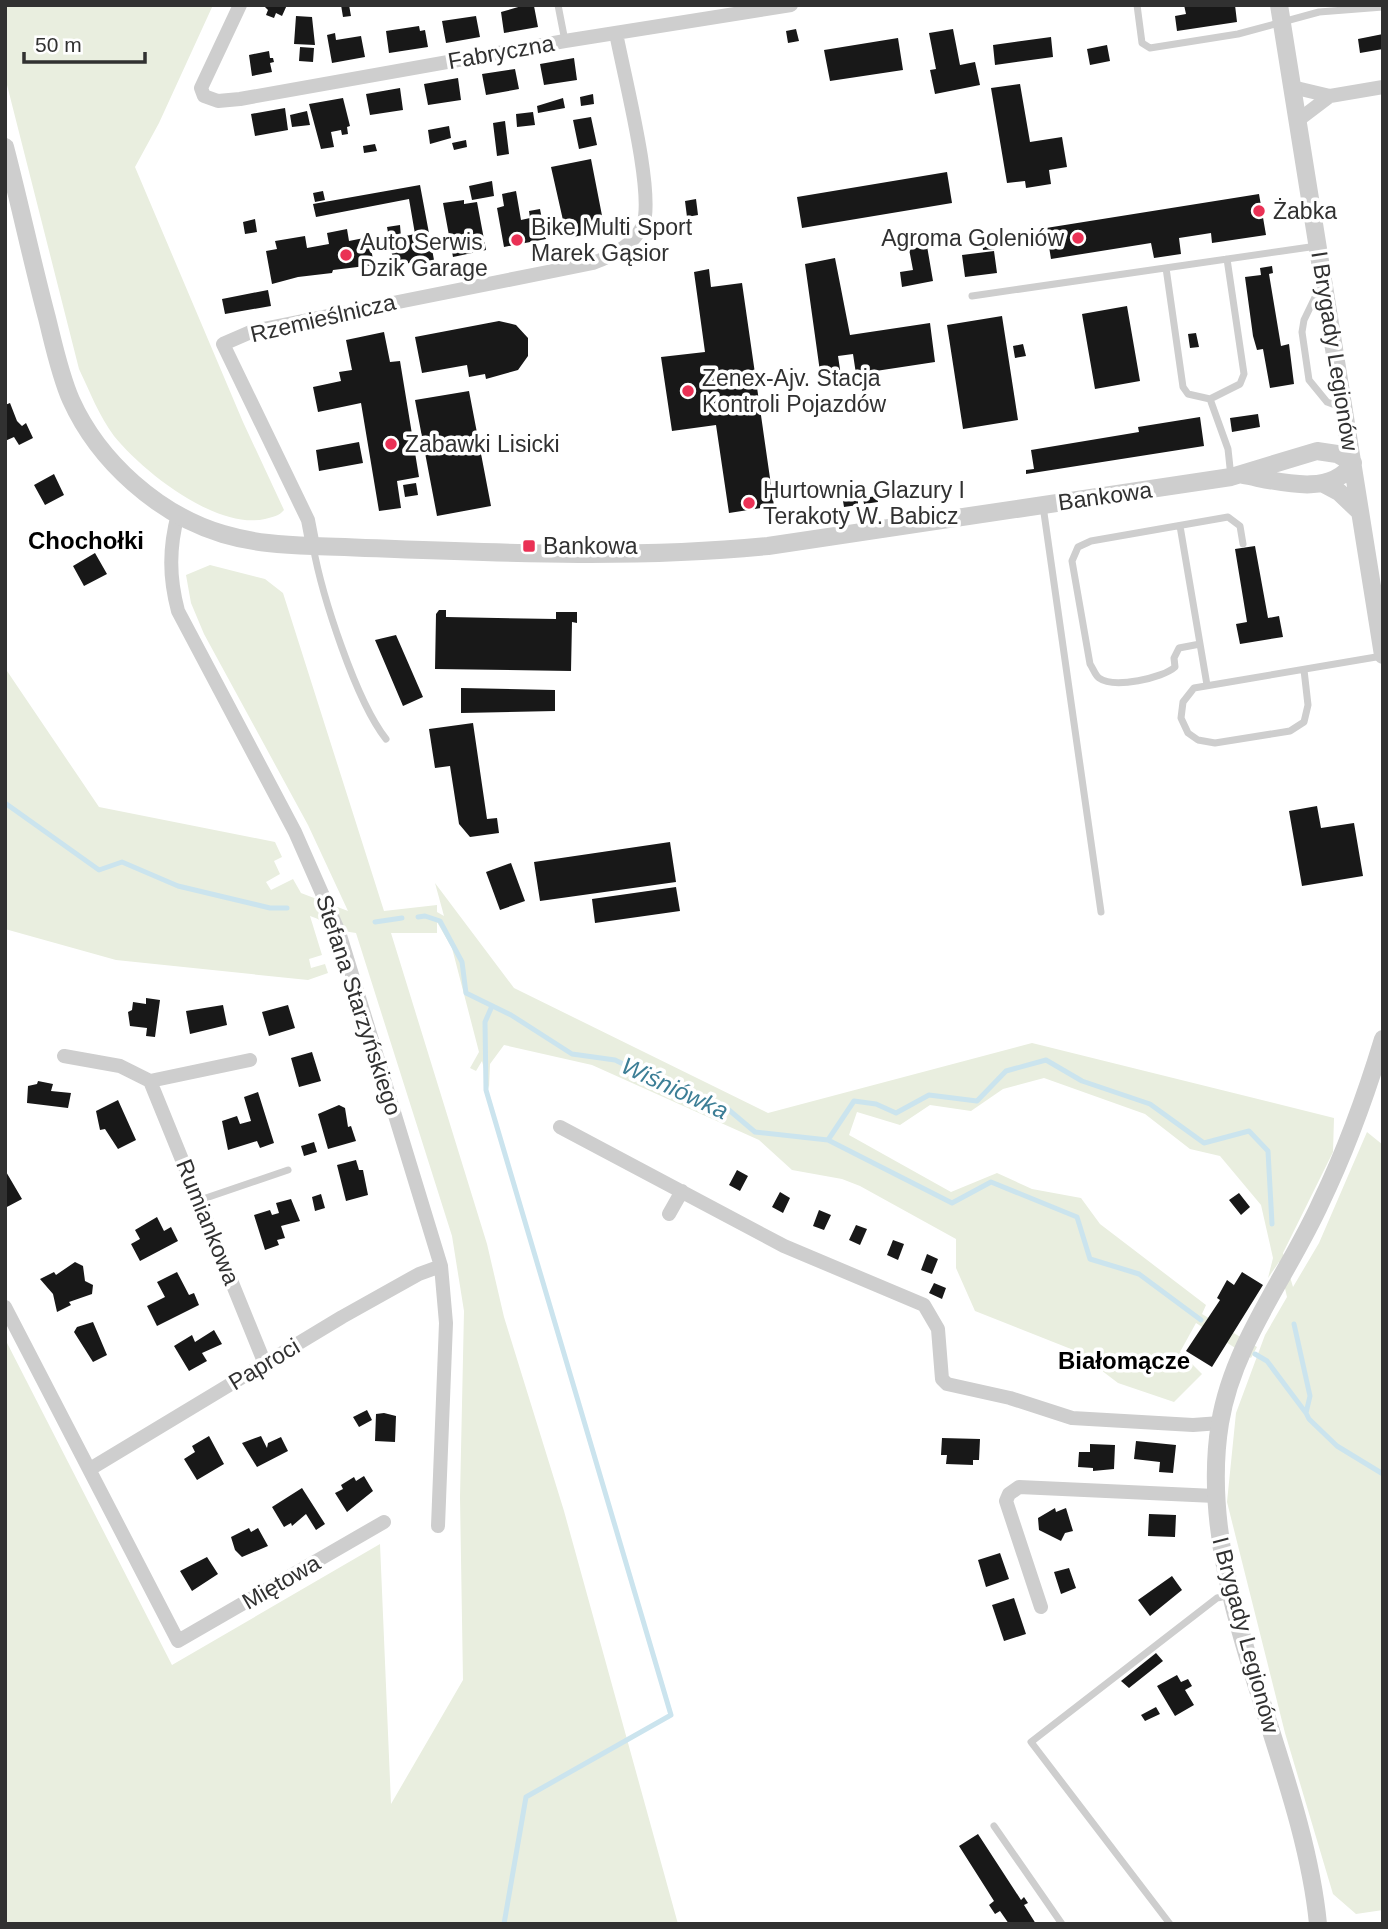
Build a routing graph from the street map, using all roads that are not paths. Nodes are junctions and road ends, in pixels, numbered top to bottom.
1 (240, 5) edge
2 (558, 5) edge
3 (791, 5) edge
4 (1137, 5) edge
5 (1383, 7) edge
6 (1280, 14) edge
7 (616, 33) junction
8 (565, 41) junction
9 (1292, 87) junction
10 (1383, 87) edge
11 (1330, 96) junction
12 (1297, 121) junction
13 (5, 147) edge
14 (1318, 246) junction
15 (1227, 260) junction
16 (1166, 268) junction
17 (1323, 281) junction
18 (972, 296) dead end
19 (1210, 399) junction
20 (1344, 410) junction
21 (1317, 451) junction
22 (1353, 463) junction
23 (1237, 476) junction
24 (1324, 484) junction
25 (1043, 505) junction
26 (1360, 512) junction
27 (178, 514) junction
28 (1180, 526) junction
29 (1243, 544) dead end
30 (313, 546) junction
31 (1200, 644) junction
32 (1383, 655) edge
33 (1304, 670) junction
34 (1207, 685) junction
35 (386, 739) dead end
36 (1101, 912) dead end
37 (1383, 1039) edge
38 (64, 1056) dead end
39 (250, 1060) dead end
40 (150, 1081) junction
41 (560, 1127) dead end
42 (288, 1170) dead end
43 (682, 1191) junction
44 (200, 1200) junction
45 (669, 1214) dead end
46 (441, 1266) junction
47 (5, 1307) edge
48 (265, 1364) junction
49 (1220, 1423) junction
50 (90, 1469) junction
51 (1215, 1496) junction
52 (384, 1522) dead end
53 (438, 1526) dead end
54 (1232, 1595) junction
55 (1041, 1607) dead end
56 (994, 1826) dead end
57 (1062, 1924) edge
58 (1170, 1924) edge
59 (1318, 1924) edge

1 - 8 street, Fabryczna
2 - 8 lane
3 - 7 street, Fabryczna
4 - 6 lane
5 - 6 lane
6 - 9 street, I Brygady Legionów
7 - 8 street, Fabryczna
7 - 30 street, Rzemieślnicza
9 - 11 street
9 - 12 street, I Brygady Legionów
10 - 11 street
11 - 12 street
12 - 14 street, I Brygady Legionów
13 - 27 street, Bankowa
14 - 15 lane
14 - 17 street, I Brygady Legionów
15 - 16 lane
15 - 19 lane
16 - 18 lane
16 - 19 lane
17 - 20 street, I Brygady Legionów
17 - 20 lane
19 - 23 lane
20 - 21 street
20 - 22 street, I Brygady Legionów
21 - 22 street
21 - 23 street, Bankowa
22 - 24 street
22 - 26 street, I Brygady Legionów
23 - 24 street, Bankowa
23 - 25 street, Bankowa
24 - 26 street, Bankowa
25 - 30 street, Bankowa
25 - 36 lane
26 - 32 street, I Brygady Legionów
27 - 30 street, Bankowa
27 - 46 street, Stefana Starzyńskiego
28 - 29 lane
28 - 31 lane
28 - 31 lane
30 - 35 lane
31 - 34 lane
32 - 33 lane
33 - 34 lane
33 - 34 lane
37 - 49 street, I Brygady Legionów
38 - 40 street
39 - 40 street
40 - 44 street, Rumiankowa
41 - 43 street
42 - 44 lane
43 - 45 street
43 - 49 street
44 - 48 street, Rumiankowa
46 - 48 street, Paproci
46 - 53 street, Stefana Starzyńskiego
47 - 50 street
48 - 50 street, Paproci
49 - 51 street, I Brygady Legionów
50 - 52 street, Miętowa
51 - 54 street, I Brygady Legionów
51 - 55 street
54 - 58 lane
54 - 59 street, I Brygady Legionów
56 - 57 lane

